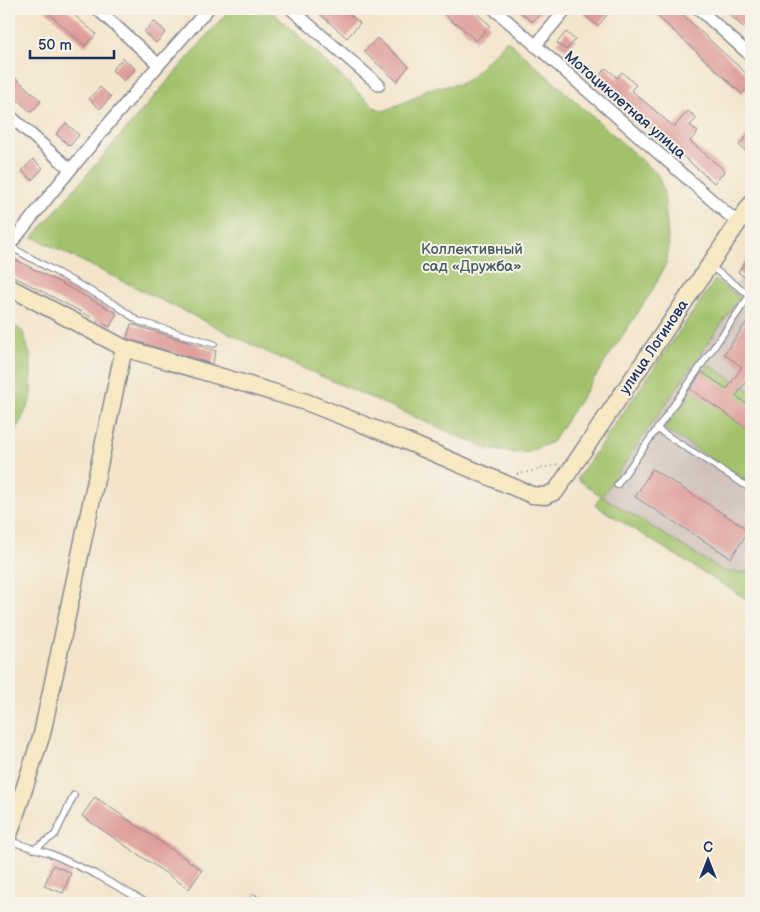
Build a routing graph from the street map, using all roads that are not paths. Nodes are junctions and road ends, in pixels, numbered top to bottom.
1 (97, 9) edge
2 (208, 9) edge
3 (291, 9) edge
4 (494, 9) edge
5 (566, 9) edge
6 (699, 9) edge
7 (535, 46) junction
8 (751, 56) edge
9 (158, 64) junction
10 (379, 85) dead end
11 (9, 115) edge
12 (70, 169) junction
13 (751, 204) edge
14 (738, 223) junction
15 (9, 246) edge
16 (709, 266) junction
17 (9, 287) edge
18 (751, 295) edge
19 (214, 344) dead end
20 (124, 348) junction
21 (657, 428) junction
22 (617, 485) dead end
23 (751, 489) edge
24 (74, 795) dead end
25 (9, 835) edge
26 (9, 842) edge
27 (34, 849) junction
28 (147, 903) edge

1 - 9 street
2 - 9 street
3 - 10 street
4 - 7 street, Мотоциклетная улица
5 - 7 street
6 - 8 street
7 - 14 street, Мотоциклетная улица
9 - 12 street
11 - 12 street
12 - 15 street
13 - 14 street, улица Логинова
14 - 16 street, улица Логинова
15 - 19 lane
16 - 18 lane
16 - 20 street, улица Логинова
17 - 20 street
18 - 21 lane
20 - 25 street
21 - 22 lane
21 - 23 lane
24 - 27 lane
26 - 27 lane
27 - 28 lane

